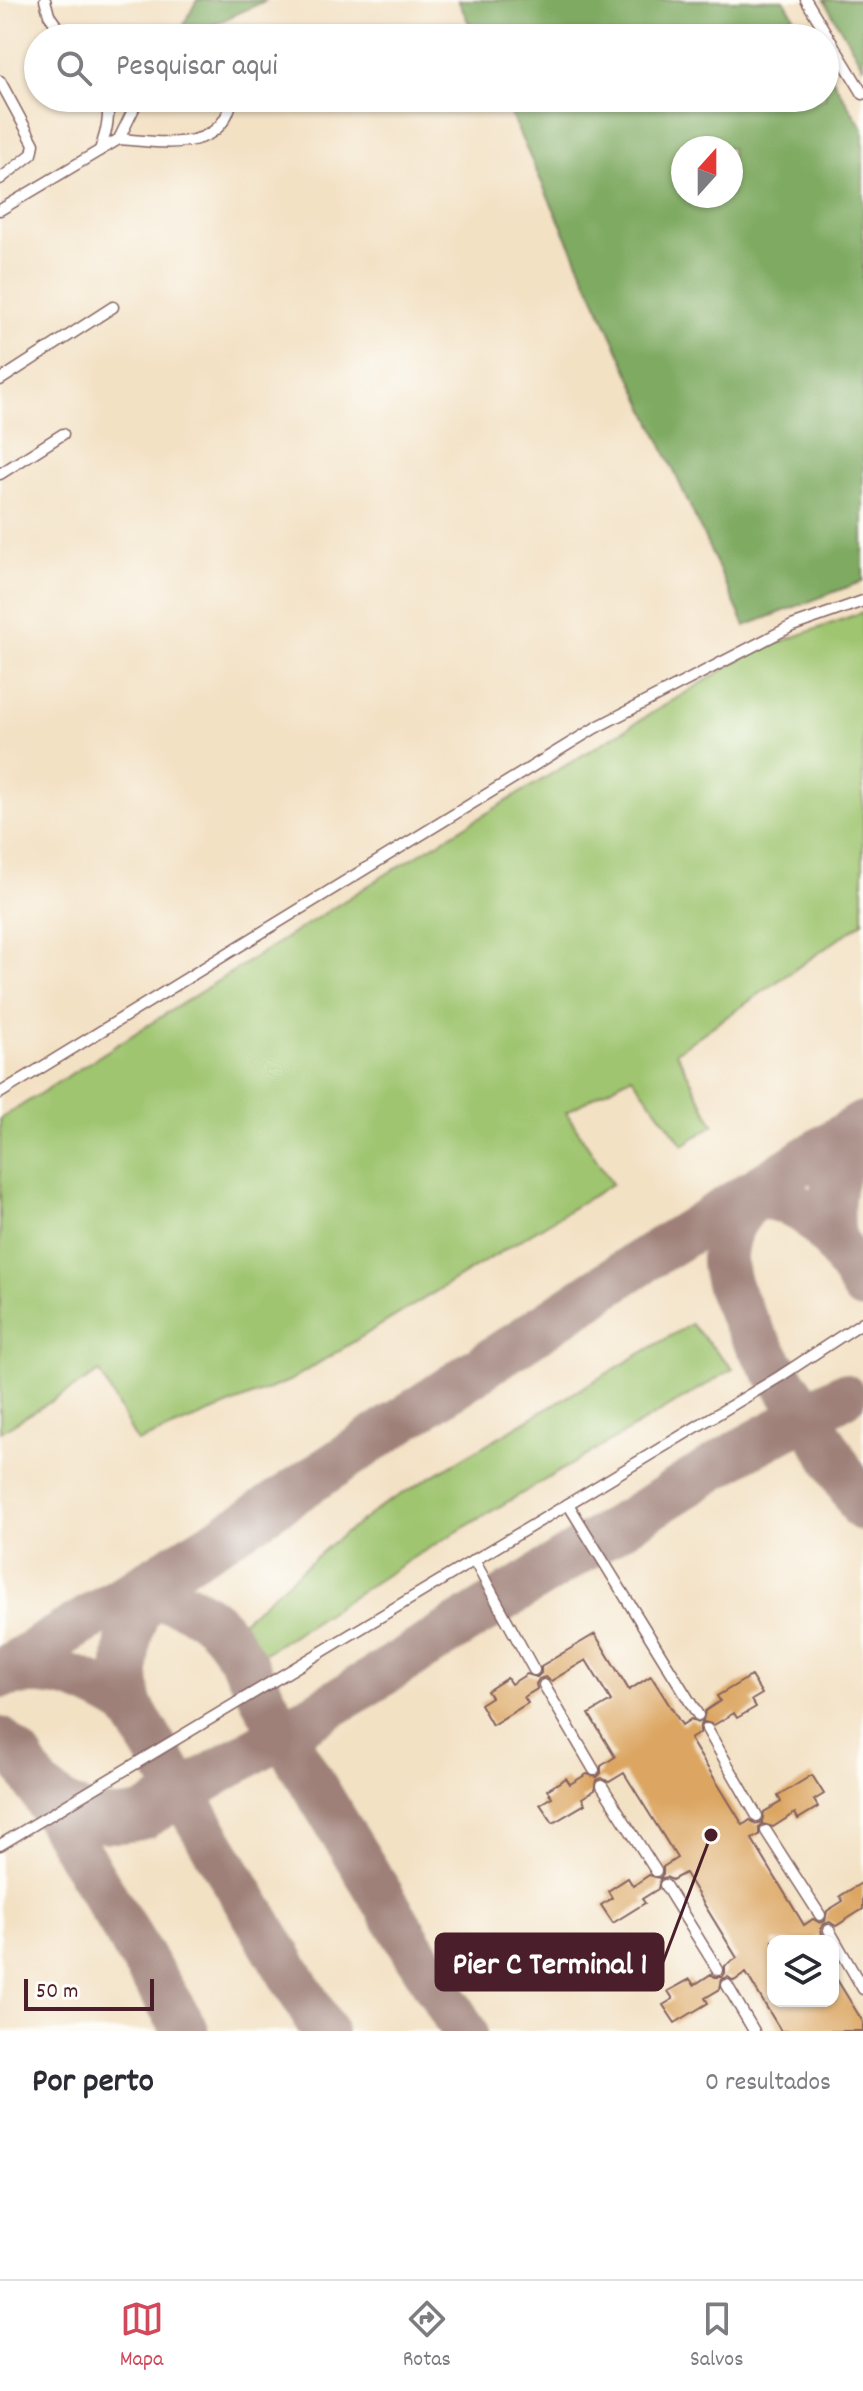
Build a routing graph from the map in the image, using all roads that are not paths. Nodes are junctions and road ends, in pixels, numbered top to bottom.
1 (45, 0) edge
2 (806, 0) edge
3 (55, 24) edge
4 (821, 24) edge
5 (839, 54) edge
6 (0, 81) edge
7 (863, 94) edge
8 (109, 112) edge
9 (132, 112) edge
10 (230, 112) edge
11 (119, 139) junction
12 (100, 150) junction
13 (0, 179) edge
14 (0, 210) edge
15 (113, 307) dead end
16 (0, 380) edge
17 (63, 434) dead end
18 (0, 474) edge
19 (863, 601) edge
20 (0, 1093) edge
21 (863, 1322) edge
22 (568, 1504) junction
23 (474, 1560) junction
24 (534, 1670) dead end
25 (544, 1685) dead end
26 (698, 1715) dead end
27 (707, 1729) dead end
28 (594, 1770) dead end
29 (602, 1786) dead end
30 (757, 1816) dead end
31 (766, 1831) dead end
32 (0, 1845) edge
33 (656, 1871) dead end
34 (665, 1885) dead end
35 (820, 1915) dead end
36 (829, 1930) dead end
37 (718, 1970) dead end
38 (727, 1985) dead end
39 (863, 1989) edge
40 (754, 2031) edge

1 - 3 lane
2 - 4 lane
5 - 7 lane
6 - 13 lane
8 - 12 lane
9 - 11 lane
10 - 11 lane
11 - 12 lane
12 - 14 lane
15 - 16 lane
17 - 18 lane
19 - 20 lane
21 - 22 lane
22 - 23 lane
22 - 26 lane
23 - 24 lane
23 - 32 lane
25 - 28 lane
27 - 30 lane
29 - 33 lane
31 - 35 lane
34 - 37 lane
36 - 39 lane
38 - 40 lane

